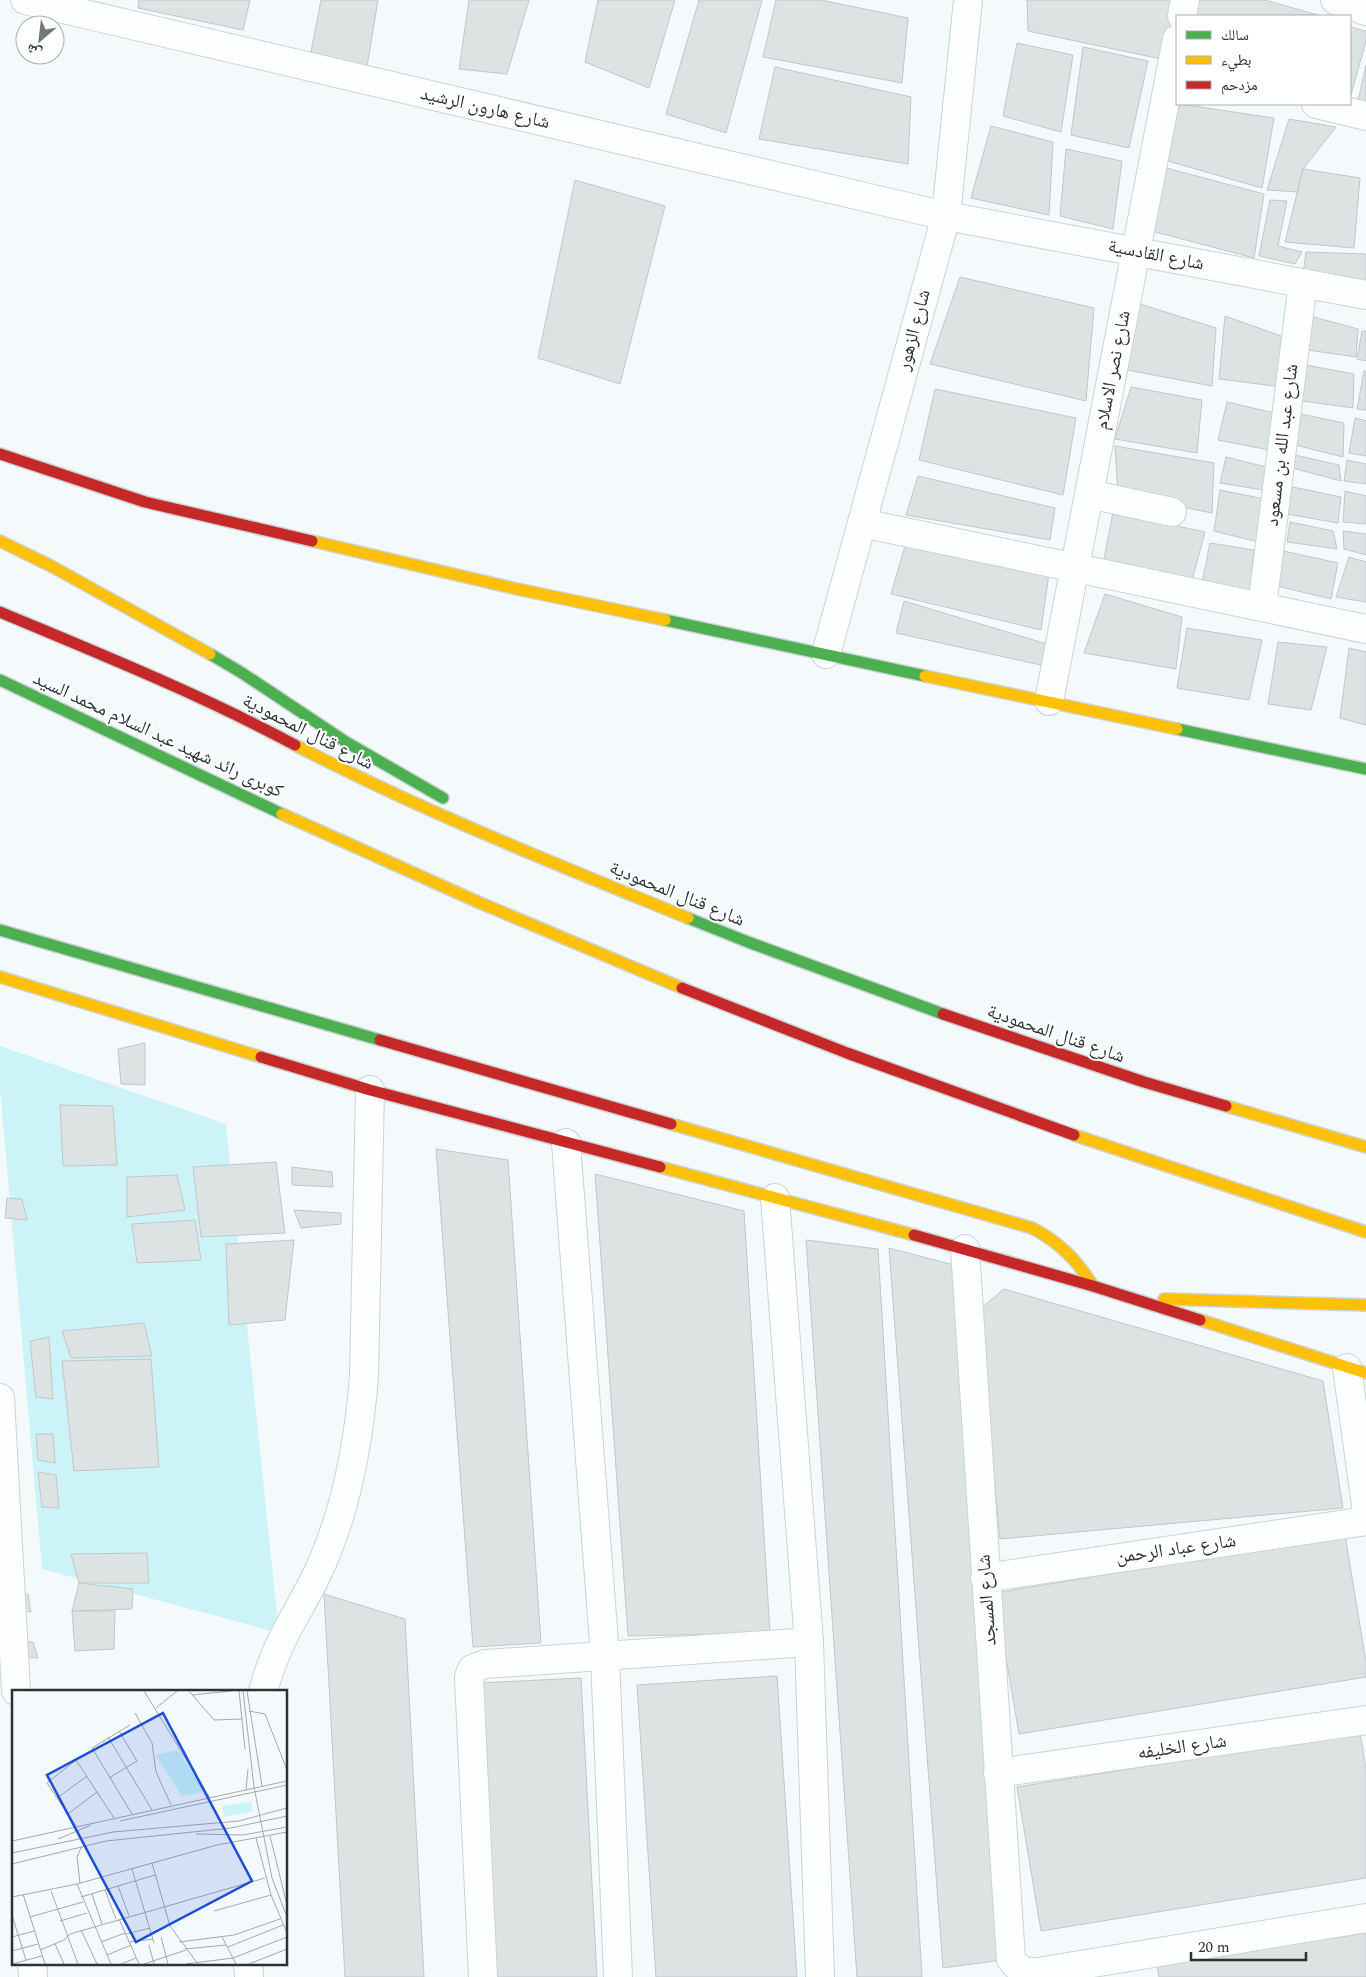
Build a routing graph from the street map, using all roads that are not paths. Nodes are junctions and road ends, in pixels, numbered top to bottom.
1 (25, 0) edge
2 (968, 0) edge
3 (1185, 0) edge
4 (1335, 0) edge
5 (1366, 11) edge
6 (1182, 15) edge
7 (1176, 49) edge
8 (1174, 70) edge
9 (1320, 105) edge
10 (1366, 116) edge
11 (946, 216) junction
12 (1136, 252) junction
13 (1303, 283) junction
14 (1366, 295) edge
15 (0, 454) edge
16 (1088, 494) junction
17 (1172, 512) dead end
18 (862, 523) junction
19 (0, 541) edge
20 (1074, 568) junction
21 (1262, 607) junction
22 (0, 612) edge
23 (1366, 629) edge
24 (826, 654) junction
25 (0, 680) edge
26 (1049, 701) junction
27 (1366, 769) edge
28 (454, 805) dead end
29 (471, 815) dead end
30 (554, 863) junction
31 (0, 930) edge
32 (0, 977) edge
33 (370, 1090) junction
34 (566, 1142) junction
35 (1366, 1147) edge
36 (775, 1198) junction
37 (1366, 1232) edge
38 (965, 1249) junction
39 (1093, 1286) junction
40 (1132, 1298) junction
41 (1366, 1305) edge
42 (1357, 1371) edge
43 (0, 1398) edge
44 (1366, 1505) edge
45 (1366, 1521) edge
46 (985, 1578) junction
47 (809, 1642) junction
48 (605, 1656) junction
49 (16, 1690) edge
50 (263, 1690) edge
51 (1366, 1720) edge
52 (998, 1773) junction
53 (1366, 1918) edge
54 (32, 1964) edge
55 (248, 1964) edge
56 (33, 1977) edge
57 (249, 1977) edge
58 (483, 1977) edge
59 (618, 1977) edge
60 (820, 1977) edge

1 - 11 street, شارع هارون الرشيد
2 - 11 street, شارع الزهور
3 - 6 street
4 - 5 street
7 - 8 street, شارع نصر الاسلام
8 - 12 street, شارع نصر الاسلام
9 - 10 street
11 - 12 street, شارع القادسية
11 - 18 street, شارع الزهور
12 - 13 street, شارع القادسية
12 - 16 street, شارع نصر الاسلام
13 - 14 street, شارع القادسية
13 - 21 street, شارع عبد الله بن مسعود
15 - 24 main road
16 - 17 street
16 - 20 street, شارع نصر الاسلام
18 - 20 street
18 - 24 street, شارع الزهور
19 - 28 main road
20 - 21 street
20 - 26 street, شارع نصر الاسلام
21 - 23 street
22 - 30 main road, شارع قنال المحمودية
24 - 26 main road
25 - 37 main road, كوبرى رائد شهيد عبد السلام محمد السيد
26 - 27 main road
29 - 30 main road
30 - 35 main road, شارع قنال المحمودية
31 - 39 main road
32 - 33 main road
33 - 34 main road
33 - 50 street
34 - 36 main road
34 - 48 street
36 - 38 main road
36 - 47 street
38 - 39 main road
38 - 46 street, شارع المسجد
39 - 40 main road
40 - 41 main road
40 - 42 main road
42 - 44 street
43 - 49 street
45 - 46 street, شارع عباد الرحمن
46 - 52 street, شارع المسجد
47 - 48 street
47 - 60 street
48 - 58 street
48 - 59 street
51 - 52 street, شارع الخليفه
52 - 53 street, شارع المسجد
54 - 56 street
55 - 57 street

